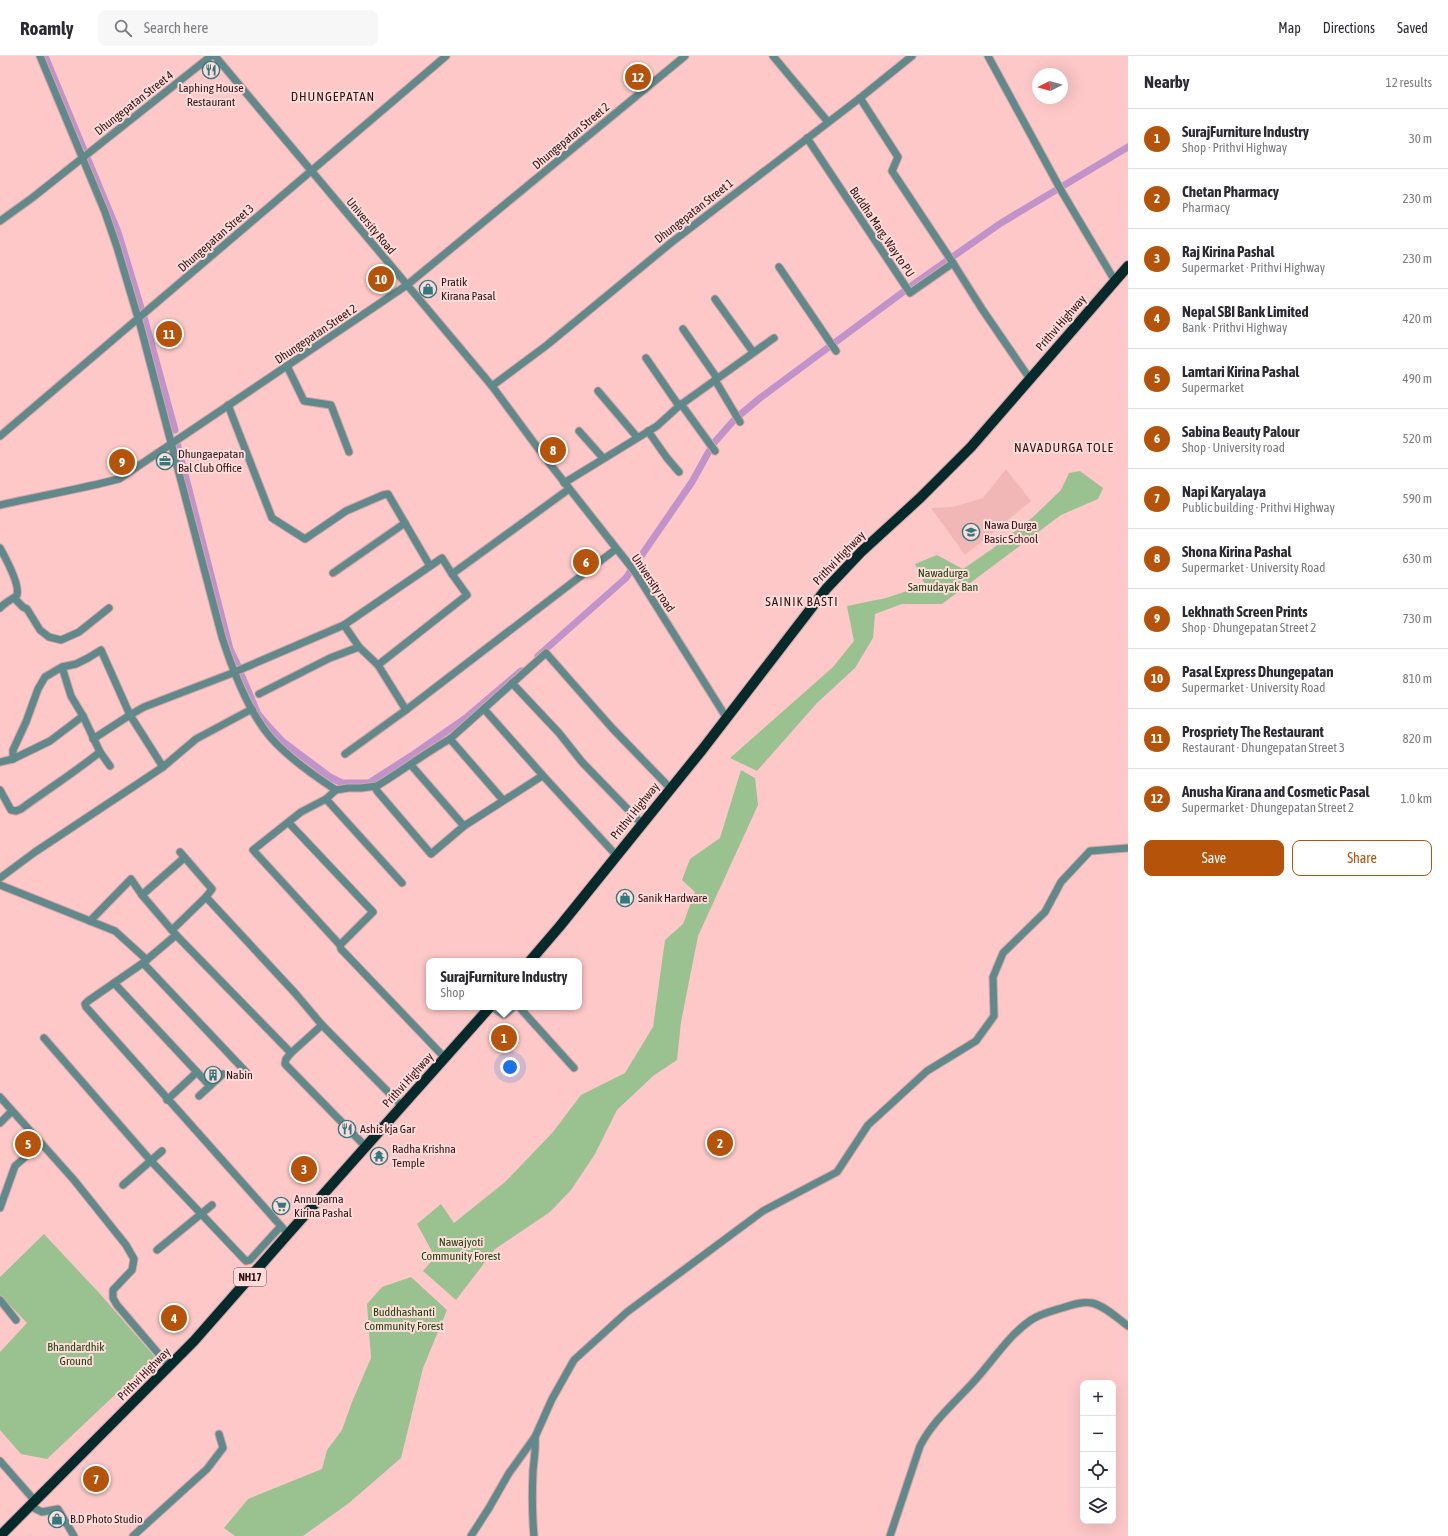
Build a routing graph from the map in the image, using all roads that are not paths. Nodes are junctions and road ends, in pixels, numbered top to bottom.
1 (40, 56) edge
2 (211, 56) edge
3 (215, 56) edge
4 (446, 56) edge
5 (685, 56) edge
6 (773, 56) edge
7 (912, 56) edge
8 (988, 56) edge
9 (860, 98) junction
10 (828, 122) junction
11 (807, 138) junction
12 (85, 155) junction
13 (310, 171) junction
14 (0, 221) edge
15 (953, 263) junction
16 (1128, 266) edge
17 (779, 267) dead end
18 (1115, 281) junction
19 (407, 285) junction
20 (715, 299) dead end
21 (138, 317) junction
22 (683, 330) dead end
23 (774, 338) dead end
24 (836, 351) dead end
25 (753, 352) junction
26 (646, 358) dead end
27 (287, 366) junction
28 (716, 379) junction
29 (1030, 379) junction
30 (492, 386) junction
31 (598, 391) dead end
32 (228, 404) junction
33 (680, 405) junction
34 (740, 422) dead end
35 (579, 431) dead end
36 (648, 431) junction
37 (0, 436) edge
38 (637, 437) junction
39 (172, 443) junction
40 (715, 451) dead end
41 (348, 452) dead end
42 (603, 458) junction
43 (553, 468) joint
44 (679, 472) dead end
45 (564, 483) junction
46 (569, 489) junction
47 (0, 505) edge
48 (404, 523) junction
49 (0, 548) edge
50 (616, 549) junction
51 (430, 566) junction
52 (333, 573) dead end
53 (452, 574) junction
54 (14, 598) junction
55 (0, 608) edge
56 (109, 608) dead end
57 (344, 625) junction
58 (359, 647) junction
59 (378, 665) junction
60 (62, 667) junction
61 (234, 672) junction
62 (512, 683) junction
63 (259, 694) dead end
64 (252, 708) junction
65 (484, 709) junction
66 (406, 710) junction
67 (130, 715) junction
68 (83, 716) junction
69 (726, 717) junction
70 (93, 739) junction
71 (450, 739) junction
72 (100, 752) junction
73 (345, 754) dead end
74 (13, 759) junction
75 (0, 762) edge
76 (411, 765) junction
77 (110, 766) dead end
78 (163, 767) junction
79 (542, 776) junction
80 (377, 786) junction
81 (670, 788) junction
82 (0, 790) edge
83 (336, 790) junction
84 (326, 799) junction
85 (503, 800) junction
86 (289, 823) junction
87 (641, 823) junction
88 (464, 826) junction
89 (1128, 848) edge
90 (616, 855) junction
91 (0, 878) edge
92 (402, 883) dead end
93 (0, 885) edge
94 (142, 895) junction
95 (206, 897) junction
96 (90, 921) junction
97 (174, 932) junction
98 (340, 945) junction
99 (533, 958) edge
100 (145, 961) junction
101 (114, 982) junction
102 (488, 1010) edge
103 (496, 1010) edge
104 (510, 1010) edge
105 (522, 1010) edge
106 (322, 1025) junction
107 (44, 1038) dead end
108 (291, 1053) junction
109 (445, 1058) junction
110 (574, 1068) dead end
111 (197, 1072) junction
112 (247, 1073) dead end
113 (223, 1074) dead end
114 (210, 1086) junction
115 (199, 1096) dead end
116 (0, 1097) edge
117 (167, 1100) junction
118 (402, 1106) junction
119 (12, 1111) junction
120 (0, 1123) edge
121 (41, 1144) junction
122 (366, 1147) junction
123 (162, 1151) dead end
124 (151, 1161) junction
125 (123, 1185) dead end
126 (212, 1205) dead end
127 (0, 1208) edge
128 (201, 1214) junction
129 (284, 1230) junction
130 (157, 1250) dead end
131 (0, 1300) edge
132 (16, 1320) dead end
133 (1128, 1326) edge
134 (169, 1366) junction
135 (219, 1434) dead end
136 (534, 1437) junction
137 (0, 1461) edge
138 (33, 1504) junction
139 (0, 1536) edge
140 (74, 1536) edge
141 (133, 1536) edge
142 (471, 1536) edge
143 (534, 1536) edge
144 (890, 1536) edge

1 - 12 street
2 - 12 street, Dhungepatan Street 4
3 - 13 street, University Road
4 - 13 street, Dhungepatan Street 3
5 - 19 street, Dhungepatan Street 2
6 - 10 street
7 - 9 street, Dhungepatan Street 1
8 - 18 street
9 - 10 street, Dhungepatan Street 1
9 - 15 street
10 - 11 street, Dhungepatan Street 1
11 - 15 street, Buddha Marg, Way to PU
11 - 30 street, Dhungepatan Street 1
12 - 14 street, Dhungepatan Street 4
12 - 21 street
13 - 19 street, University Road
13 - 21 street, Dhungepatan Street 3
15 - 29 street
16 - 18 highway, Prithvi Highway
17 - 24 street
18 - 29 highway, Prithvi Highway
19 - 27 street, Dhungepatan Street 2
19 - 30 street, University Road
20 - 25 street
21 - 37 street, Dhungepatan Street 3
21 - 39 street
22 - 28 street
23 - 25 street
25 - 28 street
26 - 33 street
27 - 32 street, Dhungepatan Street 2
27 - 41 street
28 - 33 street
28 - 34 street
29 - 69 highway, Prithvi Highway
30 - 43 street, University Road
31 - 38 street
32 - 39 street, Dhungepatan Street 2
32 - 48 street
33 - 36 street
33 - 40 street
35 - 42 street
36 - 38 street
36 - 44 street
38 - 42 street
39 - 47 street, Dhungepatan Street 2
39 - 61 street
42 - 45 street
43 - 45 street, University road
45 - 46 street, University road
46 - 50 street, University road
46 - 53 street
48 - 51 street
48 - 52 street
49 - 54 street
50 - 66 street
50 - 69 street, University road
51 - 53 street
51 - 57 street
53 - 59 street
54 - 55 street
54 - 56 street
57 - 58 street
57 - 61 street
58 - 59 street
58 - 63 street
59 - 66 street
60 - 67 street
60 - 68 street
60 - 74 street
61 - 64 street
61 - 67 street
62 - 65 street
62 - 81 street
62 - 87 street
64 - 78 street
64 - 83 street
65 - 71 street
65 - 79 street
66 - 73 street
67 - 70 street
67 - 78 street
68 - 70 street
68 - 74 street
69 - 81 highway, Prithvi Highway
70 - 72 street
71 - 76 street
71 - 85 street
72 - 77 street
72 - 82 street
74 - 75 street
76 - 80 street
76 - 88 street
78 - 91 street
79 - 85 street
79 - 90 street
80 - 83 street
80 - 88 street
81 - 87 highway, Prithvi Highway
83 - 84 street
84 - 86 street
84 - 92 street
85 - 88 street
86 - 98 street
86 - 98 street
87 - 90 highway, Prithvi Highway
89 - 136 street
90 - 99 highway, Prithvi Highway
93 - 96 street
94 - 95 street
94 - 96 street
94 - 97 street
95 - 97 street
95 - 106 street
96 - 100 street
97 - 100 street
97 - 108 street
98 - 109 street
100 - 101 street
100 - 112 street
101 - 111 street
101 - 117 street
102 - 109 highway, Prithvi Highway / NH17
103 - 104 street
105 - 110 street
106 - 108 street
106 - 118 street
107 - 124 street
108 - 122 street
109 - 118 highway, Prithvi Highway / NH17
111 - 114 street
111 - 117 street
113 - 114 street
114 - 115 street
116 - 119 street
117 - 129 street
118 - 122 highway, Prithvi Highway / NH17
119 - 120 street
119 - 121 street
121 - 127 street
121 - 134 street
122 - 129 highway, Prithvi Highway / NH17
123 - 124 street
124 - 125 street
124 - 128 street
126 - 128 street
128 - 129 street
128 - 130 street
129 - 134 highway, Prithvi Highway / NH17
131 - 132 street
133 - 144 street
134 - 138 highway, Prithvi Highway / NH17
135 - 141 street
136 - 142 street
136 - 143 street
137 - 138 street
138 - 139 highway, Prithvi Highway / NH17
138 - 140 street

